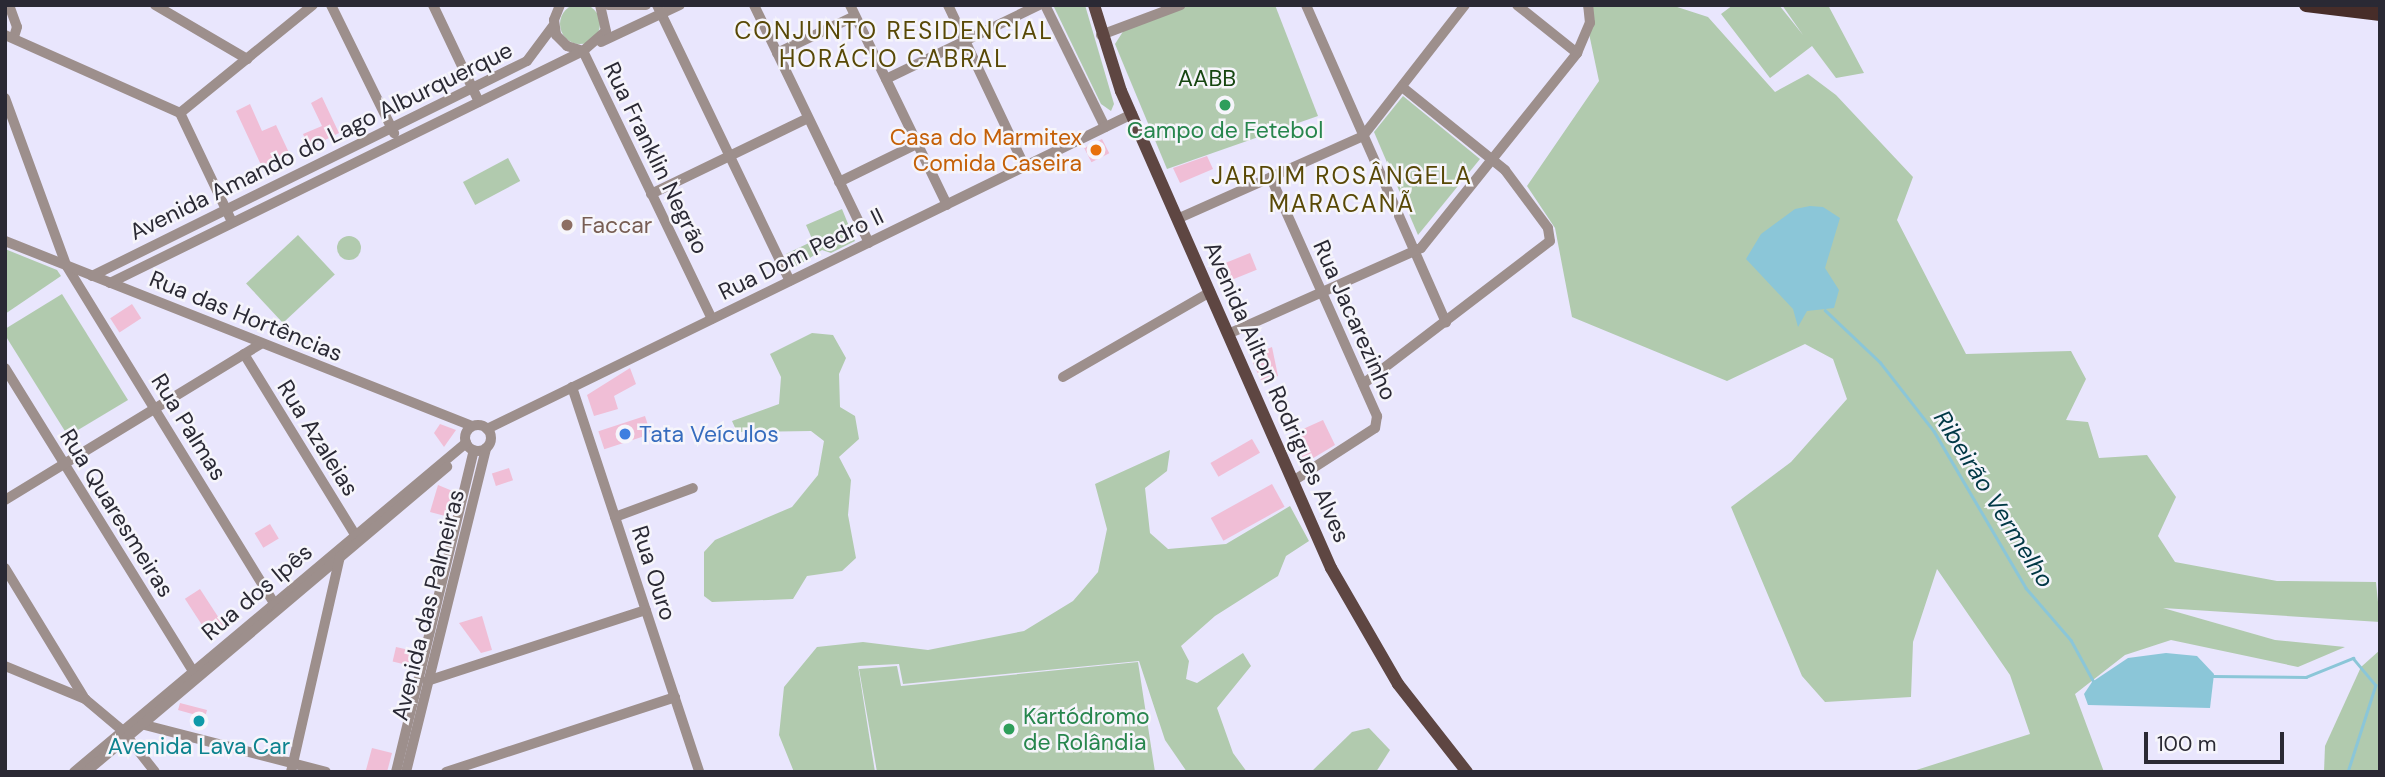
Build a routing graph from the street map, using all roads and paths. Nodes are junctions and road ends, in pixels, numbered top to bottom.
1 (9, 5) edge
2 (155, 5) edge
3 (313, 5) edge
4 (331, 5) edge
5 (433, 5) edge
6 (548, 5) edge
7 (560, 5) edge
8 (600, 5) edge
9 (608, 5) edge
10 (646, 5) edge
11 (680, 5) edge
12 (754, 5) edge
13 (850, 5) edge
14 (948, 5) edge
15 (1039, 5) edge
16 (1045, 5) edge
17 (1094, 5) edge
18 (1181, 5) edge
19 (1306, 5) edge
20 (1465, 5) edge
21 (1517, 5) edge
22 (1588, 5) edge
23 (2306, 5) edge
24 (659, 10) edge
25 (2380, 14) edge
26 (855, 16) junction
27 (554, 23) junction
28 (1101, 35) junction
29 (10, 36) edge
30 (966, 41) junction
31 (597, 44) junction
32 (583, 51) junction
33 (777, 53) junction
34 (1577, 53) junction
35 (247, 59) junction
36 (886, 79) junction
37 (1402, 87) junction
38 (472, 88) junction
39 (5, 98) edge
40 (479, 102) junction
41 (180, 113) junction
42 (1132, 114) junction
43 (808, 118) junction
44 (1105, 127) junction
45 (391, 128) junction
46 (1363, 136) junction
47 (397, 141) junction
48 (917, 144) junction
49 (730, 157) junction
50 (1494, 159) junction
51 (1025, 167) junction
52 (1271, 177) junction
53 (839, 182) junction
54 (651, 194) junction
55 (947, 205) junction
56 (226, 209) junction
57 (1177, 219) junction
58 (232, 222) junction
59 (5, 241) edge
60 (869, 243) junction
61 (1414, 251) junction
62 (66, 265) junction
63 (92, 276) junction
64 (790, 281) junction
65 (110, 283) junction
66 (1210, 292) junction
67 (1322, 293) junction
68 (712, 319) junction
69 (1446, 322) junction
70 (1228, 334) junction
71 (261, 344) junction
72 (244, 354) junction
73 (5, 369) edge
74 (1063, 377) dead end
75 (1363, 384) junction
76 (572, 387) junction
77 (155, 408) junction
78 (472, 426) junction
79 (487, 429) junction
80 (470, 447) junction
81 (486, 448) junction
82 (64, 465) junction
83 (1293, 481) junction
84 (693, 488) dead end
85 (5, 500) edge
86 (615, 517) junction
87 (357, 538) junction
88 (338, 554) junction
89 (5, 569) edge
90 (276, 606) junction
91 (646, 611) junction
92 (5, 666) edge
93 (195, 674) junction
94 (429, 680) junction
95 (418, 684) junction
96 (675, 697) junction
97 (85, 699) junction
98 (136, 723) junction
99 (125, 733) junction
100 (292, 768) edge
101 (74, 772) edge
102 (86, 772) edge
103 (155, 772) edge
104 (326, 772) edge
105 (396, 772) edge
106 (406, 772) edge
107 (446, 772) edge
108 (699, 772) edge
109 (1467, 772) edge

1 - 29 street
2 - 35 street
3 - 35 street
4 - 45 street
5 - 38 street
6 - 27 street
7 - 27 street, Avenida Amando do Lago Alburquerque
8 - 31 street
9 - 10 street
11 - 24 street
12 - 33 street
13 - 26 street
14 - 30 street
15 - 30 street
16 - 44 street
17 - 28 main road, Avenida Ailton Rodrigues Alves
18 - 28 street
19 - 46 street
20 - 37 street
21 - 34 street
22 - 34 street
23 - 25 highway
24 - 31 street
24 - 49 street
26 - 33 street
26 - 36 street
27 - 32 street
27 - 38 street, Avenida Amando do Lago Alburquerque
28 - 42 main road, Avenida Ailton Rodrigues Alves
29 - 41 street
30 - 36 street
30 - 51 street
31 - 32 street, Avenida Amando do Lago Alburquerque
32 - 40 street, Avenida Amando do Lago Alburquerque
32 - 54 street, Rua Franklin Negrão
33 - 43 street
34 - 50 street
35 - 41 street
36 - 48 street
37 - 46 street
37 - 50 street
38 - 40 street
38 - 45 street, Avenida Amando do Lago Alburquerque
39 - 62 street, Rua Palmas
40 - 47 street, Avenida Amando do Lago Alburquerque
41 - 56 street
42 - 44 street, Rua Dom Pedro II
42 - 57 main road, Avenida Ailton Rodrigues Alves
43 - 49 street
43 - 53 street
44 - 51 street, Rua Dom Pedro II
45 - 47 street
45 - 56 street, Avenida Amando do Lago Alburquerque
46 - 52 street
46 - 61 street
47 - 58 street, Avenida Amando do Lago Alburquerque
48 - 53 street
48 - 55 street
49 - 54 street
49 - 64 street
50 - 61 street
50 - 69 street
51 - 55 street, Rua Dom Pedro II
52 - 57 street
52 - 67 street, Rua Jacarezinho
53 - 60 street
54 - 68 street, Rua Franklin Negrão
55 - 60 street, Rua Dom Pedro II
56 - 58 street
56 - 63 street, Avenida Amando do Lago Alburquerque
57 - 66 main road, Avenida Ailton Rodrigues Alves
58 - 65 street, Avenida Amando do Lago Alburquerque
59 - 62 street, Rua das Hortências
60 - 64 street, Rua Dom Pedro II
61 - 67 street
61 - 69 street
62 - 63 street, Rua das Hortências
62 - 77 street, Rua Palmas
63 - 65 street, Rua das Hortências
64 - 68 street, Rua Dom Pedro II
65 - 71 street, Rua das Hortências
66 - 70 main road, Avenida Ailton Rodrigues Alves
66 - 74 street
67 - 70 street
67 - 75 street, Rua Jacarezinho
68 - 76 street, Rua Dom Pedro II
69 - 75 street
70 - 83 main road, Avenida Ailton Rodrigues Alves
71 - 72 street
71 - 78 street, Rua das Hortências
72 - 77 street
72 - 87 street, Rua Azaleias
73 - 82 street, Rua Quaresmeiras
75 - 83 street, Rua Jacarezinho
76 - 79 street, Rua Dom Pedro II
76 - 86 street, Rua Ouro
77 - 82 street
77 - 90 street, Rua Palmas
78 - 79 street, Rua das Hortências
78 - 80 street, Avenida das Palmeiras
79 - 81 street, Avenida das Palmeiras
80 - 81 street
80 - 87 street, Rua dos Ipês
80 - 95 street, Avenida das Palmeiras
81 - 94 street, Avenida das Palmeiras
82 - 85 street
82 - 93 street, Rua Quaresmeiras
83 - 109 main road, Avenida Ailton Rodrigues Alves
84 - 86 street
86 - 91 street, Rua Ouro
87 - 88 street, Rua dos Ipês
88 - 90 street, Rua dos Ipês
88 - 100 street
89 - 97 street
90 - 93 street, Rua dos Ipês
91 - 94 street
91 - 96 street, Rua Ouro
92 - 97 street
93 - 98 street, Rua dos Ipês
94 - 95 street
94 - 106 street, Avenida das Palmeiras
95 - 105 street, Avenida das Palmeiras
96 - 107 street
96 - 108 street, Rua Ouro
97 - 99 street
98 - 99 street, Rua dos Ipês
98 - 100 street
99 - 101 street, Rua dos Ipês
99 - 102 street, Rua dos Ipês
99 - 103 street
100 - 104 street

